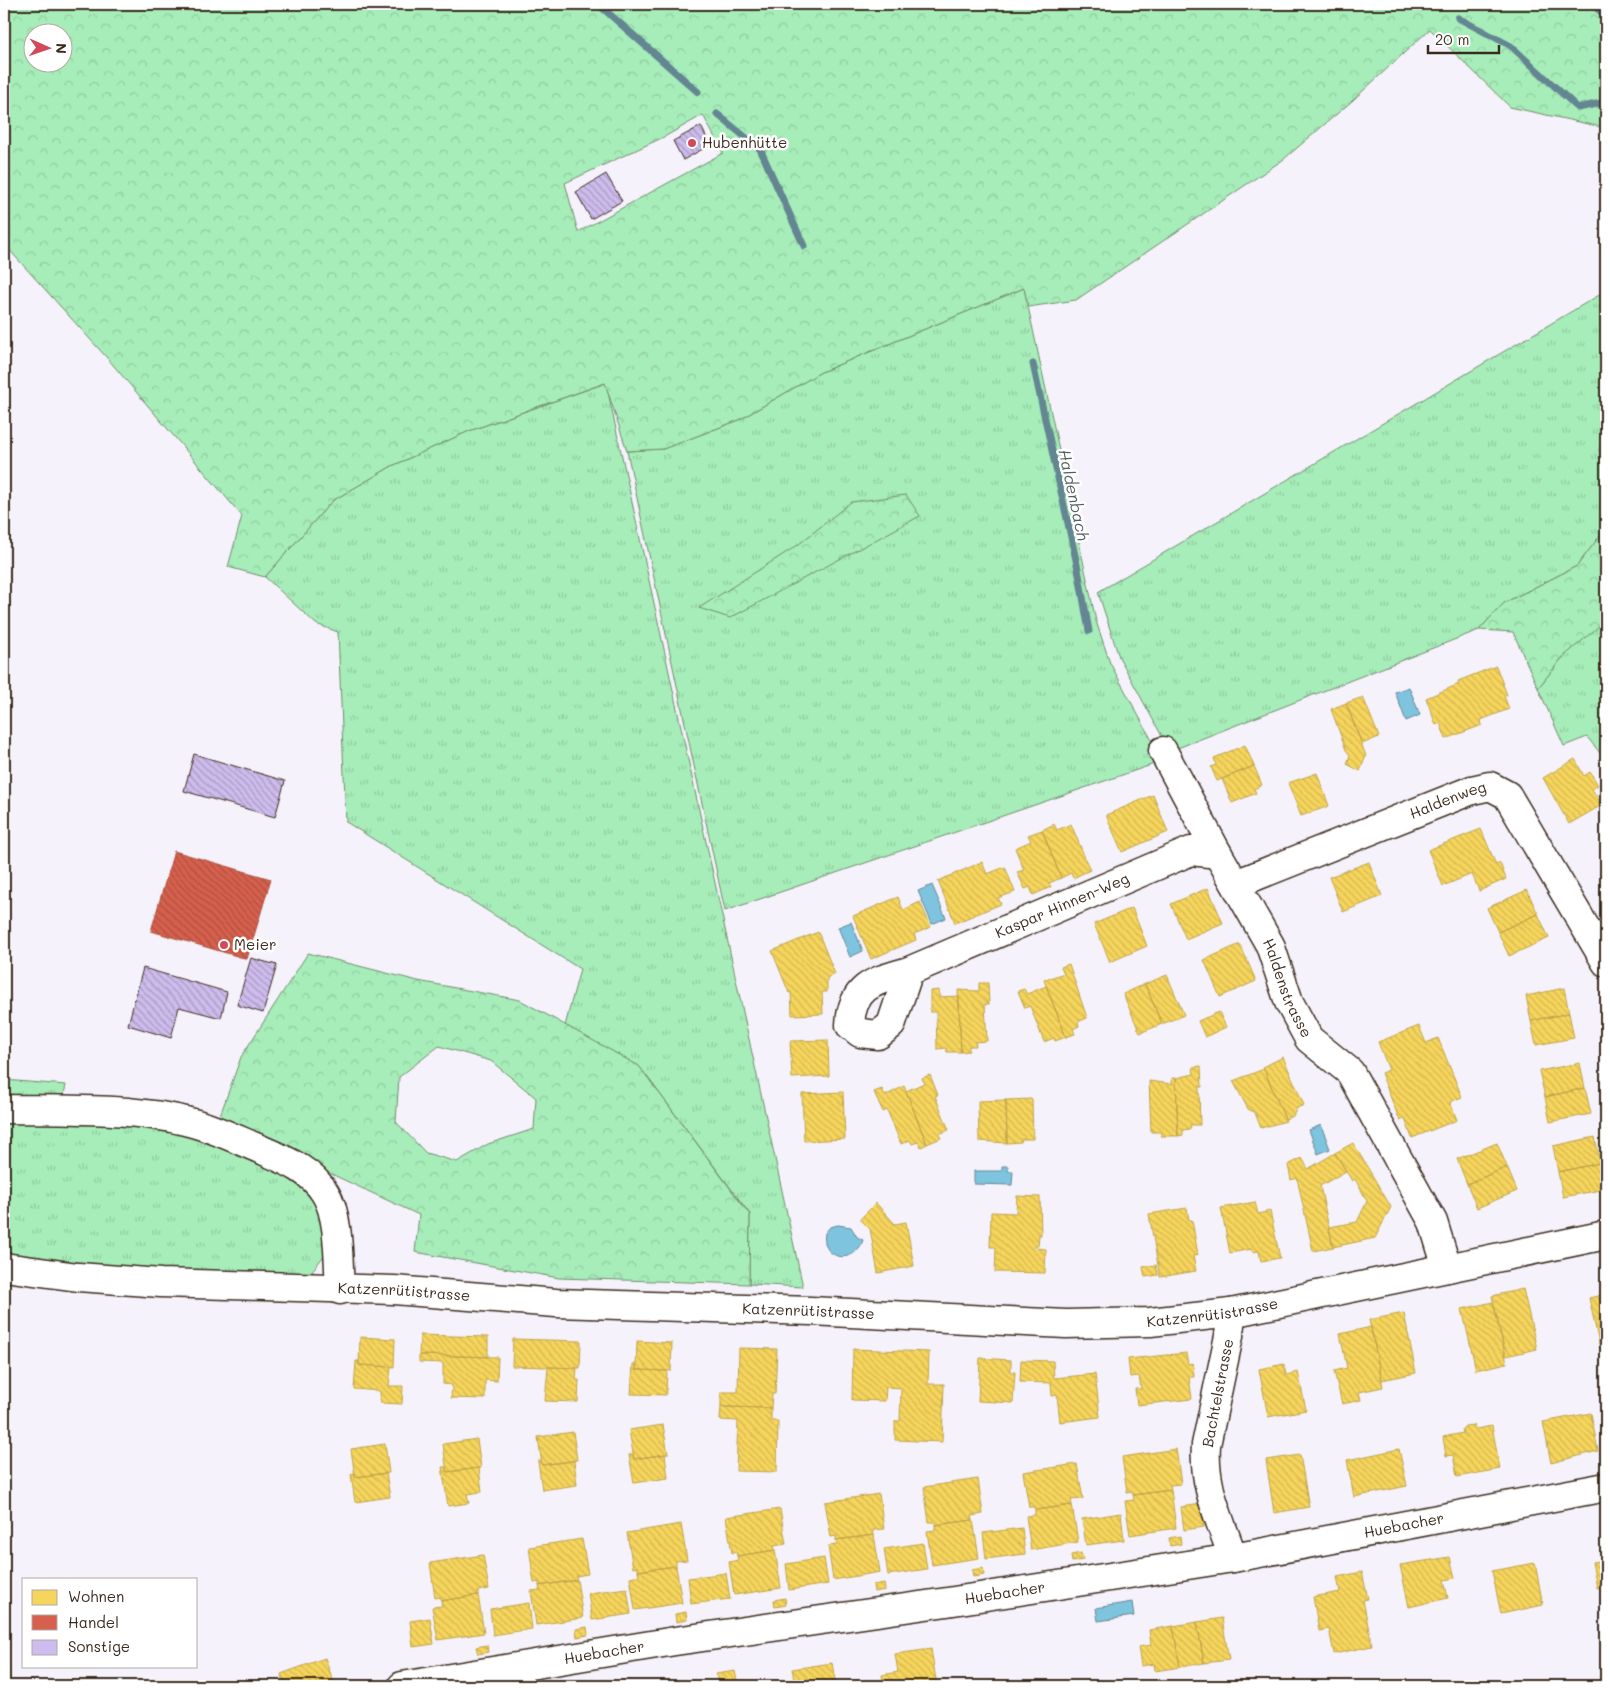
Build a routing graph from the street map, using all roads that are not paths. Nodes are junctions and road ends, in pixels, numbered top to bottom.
1 (1163, 750) dead end
2 (1218, 854) junction
3 (1236, 884) junction
4 (1606, 962) edge
5 (909, 971) dead end
6 (4, 1109) edge
7 (1606, 1235) edge
8 (4, 1267) edge
9 (1447, 1268) junction
10 (340, 1290) junction
11 (1231, 1313) junction
12 (1606, 1488) edge
13 (1234, 1558) junction
14 (402, 1686) edge

1 - 2 street, Haldenstrasse
2 - 3 street, Haldenstrasse
2 - 5 street, Kaspar Hinnen-Weg
3 - 4 street, Haldenweg
3 - 9 street, Haldenstrasse
6 - 10 street
7 - 9 street, Katzenrütistrasse
8 - 10 street, Katzenrütistrasse
9 - 11 street, Katzenrütistrasse
10 - 11 street, Katzenrütistrasse
11 - 13 street, Bachtelstrasse
12 - 13 street, Huebacher
13 - 14 street, Huebacher

